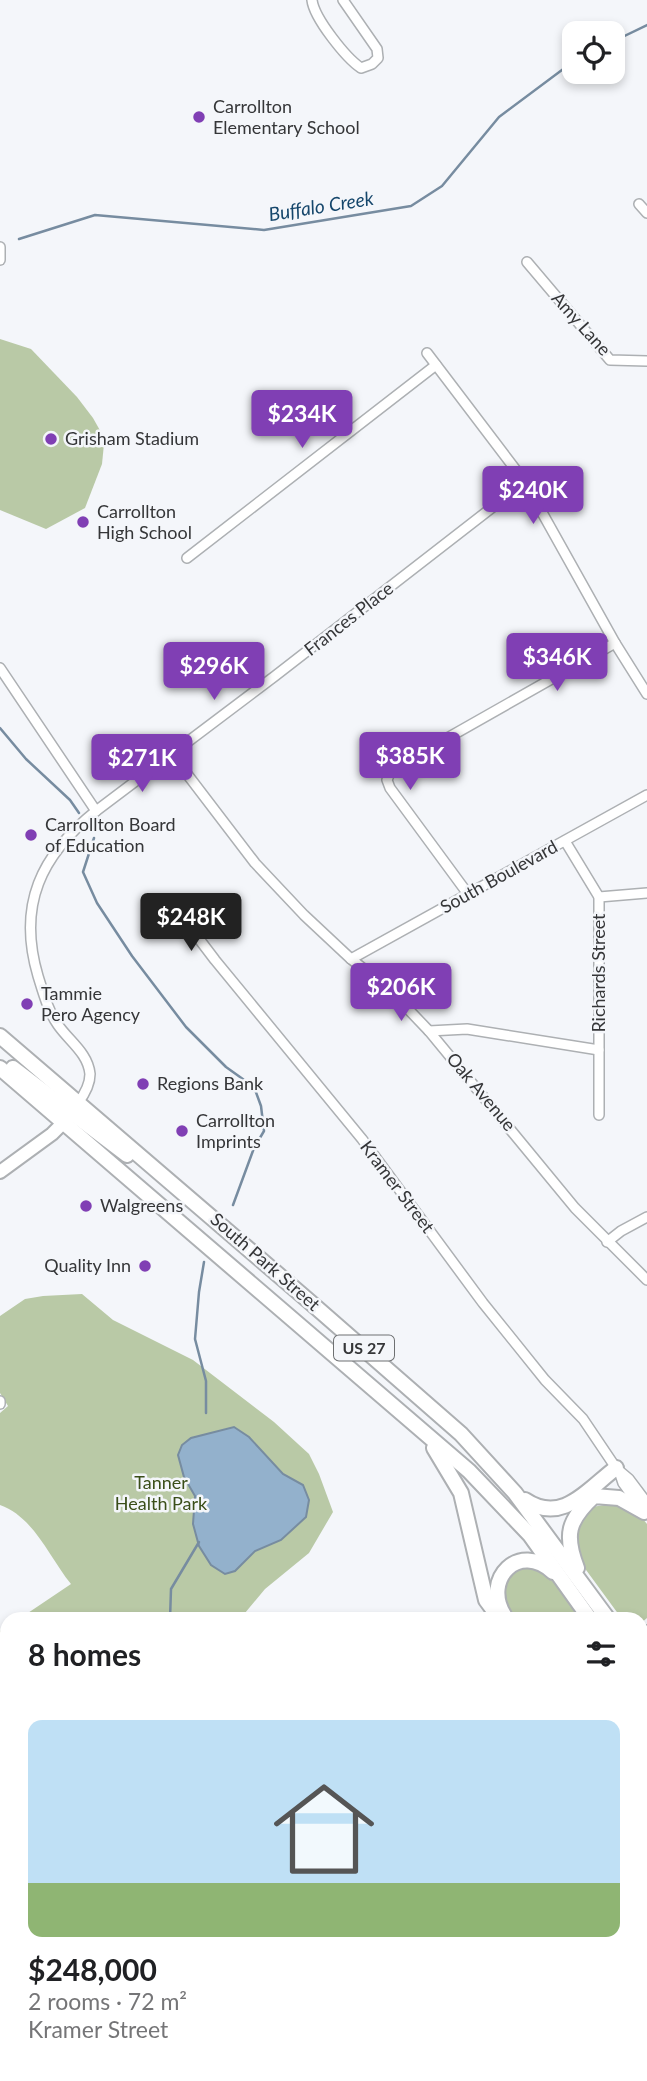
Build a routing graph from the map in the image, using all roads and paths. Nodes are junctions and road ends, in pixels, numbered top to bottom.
1 (312, 0) edge
2 (343, 0) edge
3 (639, 204) dead end
4 (647, 214) edge
5 (0, 247) edge
6 (0, 260) edge
7 (527, 262) dead end
8 (427, 353) dead end
9 (647, 361) edge
10 (436, 365) junction
11 (525, 482) junction
12 (187, 558) dead end
13 (615, 643) junction
14 (0, 668) edge
15 (647, 694) edge
16 (171, 754) junction
17 (647, 795) edge
18 (96, 811) junction
19 (565, 841) junction
20 (647, 893) edge
21 (468, 894) junction
22 (599, 897) junction
23 (171, 902) dead end
24 (351, 959) junction
25 (429, 1031) junction
26 (0, 1037) edge
27 (599, 1050) junction
28 (0, 1060) edge
29 (0, 1068) edge
30 (71, 1113) junction
31 (599, 1115) dead end
32 (0, 1172) edge
33 (647, 1217) edge
34 (607, 1242) junction
35 (647, 1280) edge
36 (298, 1291) junction
37 (282, 1311) junction
38 (419, 1427) junction
39 (618, 1471) junction
40 (515, 1493) junction
41 (594, 1496) junction
42 (646, 1511) edge
43 (583, 1585) junction
44 (568, 1586) junction
45 (495, 1612) edge
46 (503, 1612) edge
47 (585, 1612) edge
48 (603, 1612) edge

1 - 2 street
3 - 4 street
5 - 6 street
7 - 9 street, Amy Lane
8 - 10 street
10 - 11 street
10 - 12 street
11 - 13 street
11 - 16 street, Frances Place
13 - 15 street
13 - 21 street
14 - 18 street
16 - 18 street, Frances Place
16 - 24 street, Oak Avenue
17 - 19 street, South Boulevard
18 - 30 street, Frances Place
19 - 21 street, South Boulevard
19 - 22 street, Richards Street
20 - 22 street
21 - 24 street, South Boulevard
22 - 27 street, Richards Street
23 - 39 street, Kramer Street
24 - 25 street, Oak Avenue
25 - 27 street
25 - 34 street, Oak Avenue
26 - 30 main road, US 27
27 - 31 street, Richards Street
28 - 30 main road
29 - 30 main road, US 27
30 - 32 street
30 - 36 main road, South Park Street / US 27
30 - 37 main road, South Park Street / US 27
33 - 34 street
34 - 35 street, Oak Avenue
36 - 37 main road
36 - 40 main road, South Park Street / US 27
37 - 38 main road, South Park Street / US 27
38 - 44 main road, South Park Street / US 27
38 - 45 main road
39 - 40 main road
39 - 41 main road
39 - 42 street, Kramer Street
40 - 43 main road, South Park Street / US 27
41 - 42 main road
41 - 43 main road
43 - 48 main road, South Park Street / US 27
44 - 46 main road
44 - 47 main road, South Park Street / US 27

